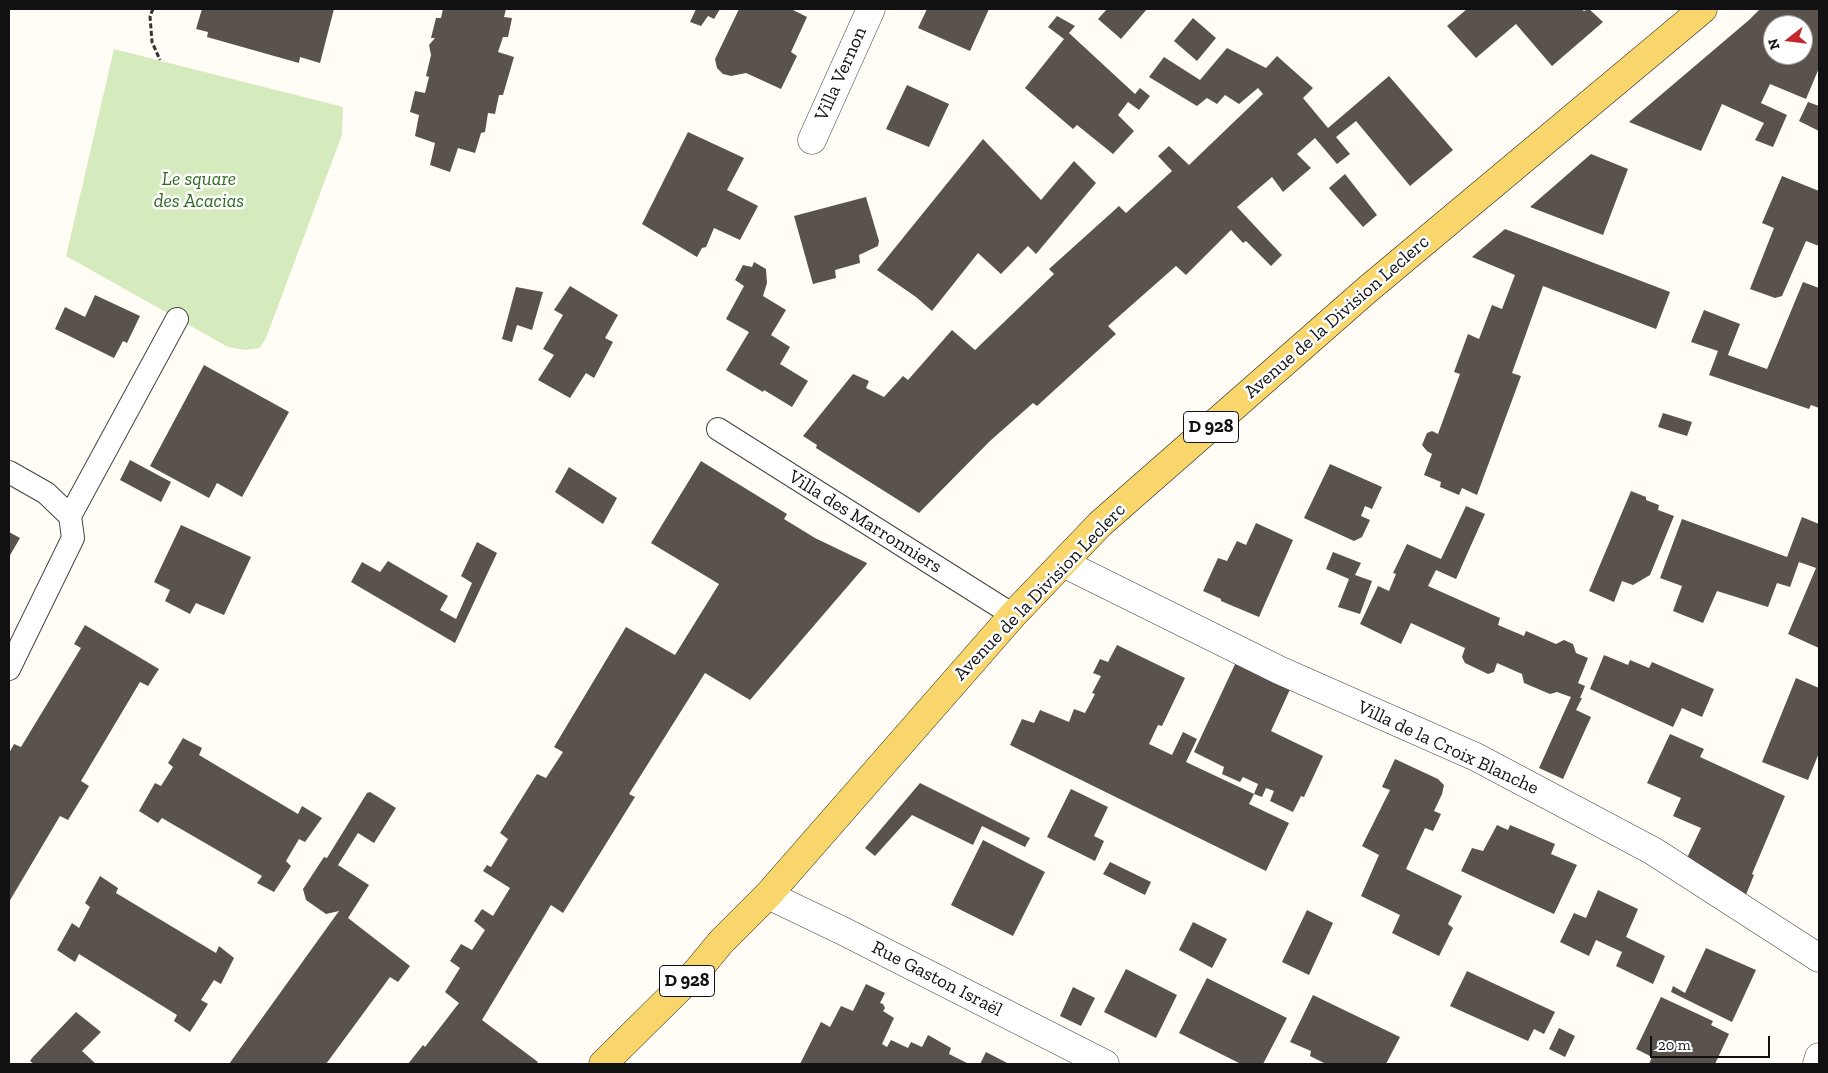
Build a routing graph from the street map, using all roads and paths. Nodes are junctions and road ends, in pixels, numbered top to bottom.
1 (153, 9) edge
2 (871, 9) edge
3 (1703, 9) edge
4 (160, 60) dead end
5 (812, 140) dead end
6 (177, 318) dead end
7 (718, 429) dead end
8 (9, 472) edge
9 (70, 516) junction
10 (1063, 563) junction
11 (1013, 615) junction
12 (9, 669) edge
13 (768, 895) junction
14 (1819, 958) edge
15 (1819, 1057) edge
16 (603, 1064) edge
17 (1105, 1064) edge
18 (1817, 1064) edge

1 - 4 path
2 - 5 street, Villa Vernon
3 - 10 main road, Avenue de la Division Leclerc / D 928
6 - 9 lane
7 - 11 lane, Villa des Marronniers
8 - 9 lane
9 - 12 lane
10 - 11 main road, Avenue de la Division Leclerc / D 928
10 - 14 street, Villa de la Croix Blanche
11 - 13 main road, Avenue de la Division Leclerc / D 928
13 - 16 main road, Avenue de la Division Leclerc / D 928
13 - 17 street, Rue Gaston Israël
15 - 18 street

